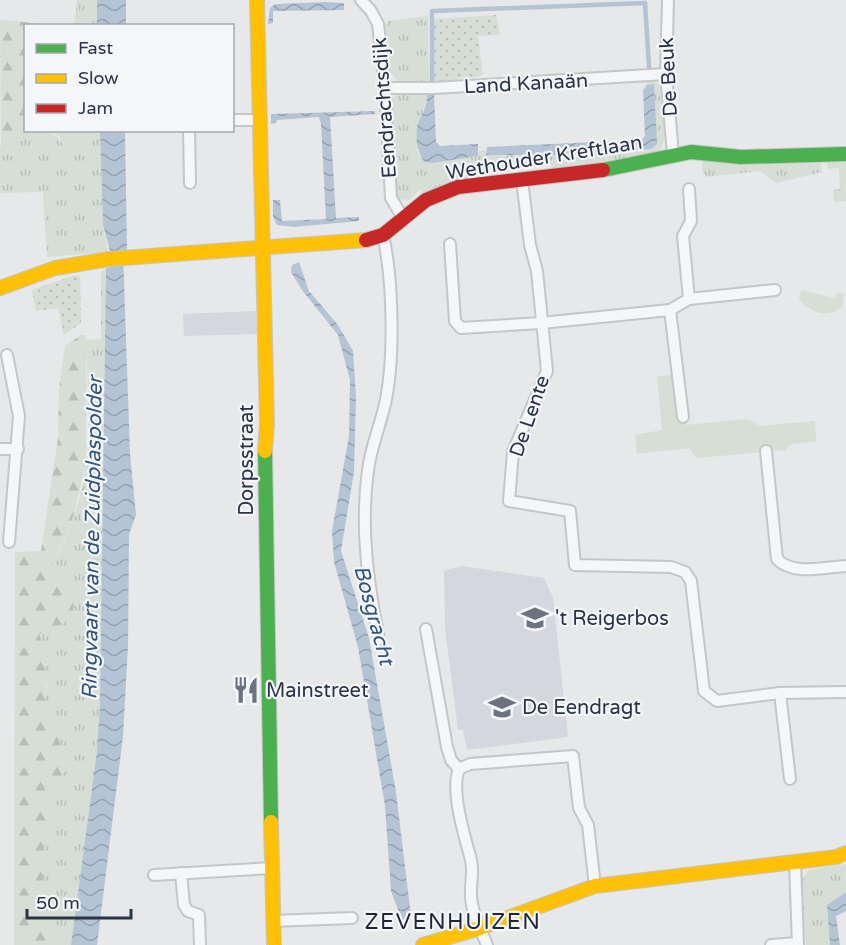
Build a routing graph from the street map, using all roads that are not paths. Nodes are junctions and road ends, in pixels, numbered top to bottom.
1 (257, 0) edge
2 (361, 0) edge
3 (668, 0) edge
4 (666, 74) junction
5 (385, 88) junction
6 (234, 120) edge
7 (259, 120) junction
8 (189, 132) edge
9 (673, 154) junction
10 (846, 154) edge
11 (522, 180) junction
12 (190, 183) dead end
13 (689, 189) dead end
14 (403, 218) junction
15 (383, 235) junction
16 (450, 244) dead end
17 (262, 247) junction
18 (0, 288) edge
19 (775, 290) dead end
20 (689, 299) junction
21 (670, 310) junction
22 (541, 323) junction
23 (7, 355) dead end
24 (683, 417) dead end
25 (0, 449) edge
26 (18, 450) junction
27 (766, 451) dead end
28 (9, 542) dead end
29 (846, 566) edge
30 (426, 629) dead end
31 (379, 639) dead end
32 (846, 692) edge
33 (780, 693) junction
34 (459, 769) junction
35 (790, 779) dead end
36 (846, 853) edge
37 (795, 862) junction
38 (272, 868) junction
39 (181, 873) junction
40 (154, 874) dead end
41 (595, 886) junction
42 (352, 918) dead end
43 (273, 921) junction
44 (480, 928) junction
45 (798, 944) edge
46 (200, 945) edge
47 (274, 945) edge
48 (423, 945) edge
49 (487, 945) edge
50 (771, 945) edge

1 - 7 street, Dorpsstraat
2 - 5 street, Eendrachtsdijk
3 - 4 street, De Beuk
4 - 5 street, Land Kanaän
4 - 9 street, De Beuk
5 - 14 street, Eendrachtsdijk
6 - 7 street
7 - 17 street, Dorpsstraat
8 - 12 street
9 - 10 street, Wethouder Kreftlaan
9 - 11 street, Wethouder Kreftlaan
11 - 14 street, Wethouder Kreftlaan
11 - 22 street, De Lente
13 - 20 street
14 - 15 street, Wethouder Kreftlaan
15 - 17 street, Wethouder Kreftlaan
15 - 31 street
16 - 22 street
17 - 18 street, Wethouder Kreftlaan
17 - 38 street, Dorpsstraat
19 - 20 street
20 - 21 street
21 - 22 street
21 - 24 street
22 - 33 street, De Lente
23 - 26 street
25 - 26 street
26 - 28 street
27 - 29 street
30 - 34 street
32 - 33 street
33 - 35 street
34 - 41 street
34 - 44 street
36 - 37 street
37 - 41 street
37 - 45 street
38 - 39 street
38 - 43 street, Dorpsstraat
39 - 40 street
39 - 46 street
41 - 44 street
42 - 43 street
43 - 47 street, Dorpsstraat
44 - 48 street
44 - 49 street
45 - 50 street

